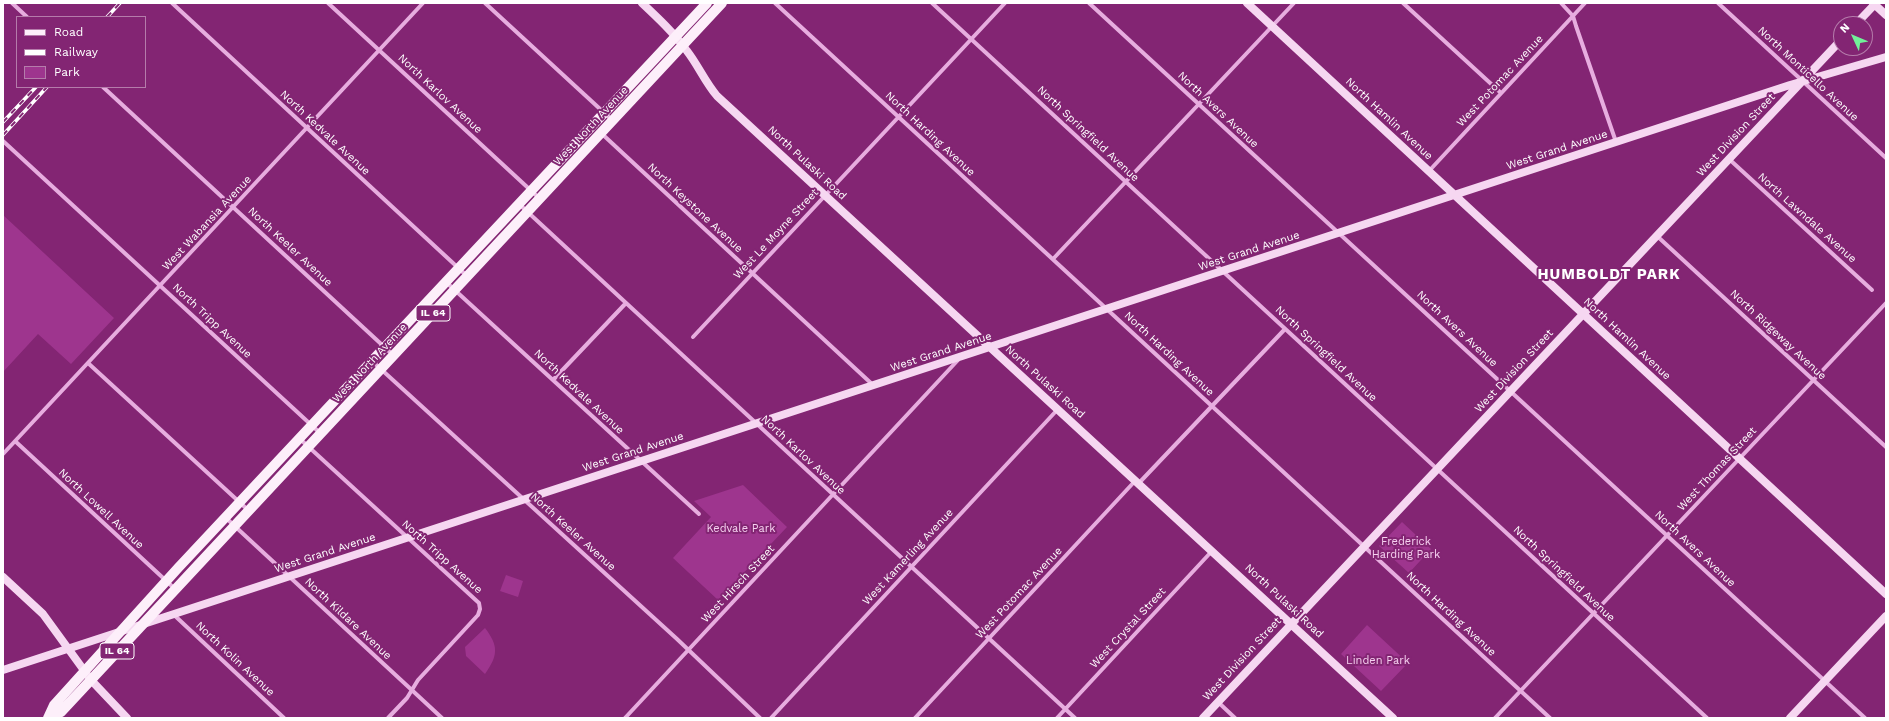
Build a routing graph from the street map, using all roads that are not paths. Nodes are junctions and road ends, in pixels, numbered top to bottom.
1 (12, 3) edge
2 (172, 3) edge
3 (328, 3) edge
4 (423, 3) edge
5 (485, 3) edge
6 (642, 3) edge
7 (707, 3) edge
8 (722, 3) edge
9 (775, 3) edge
10 (932, 3) edge
11 (1004, 3) edge
12 (1089, 3) edge
13 (1247, 3) edge
14 (1294, 3) edge
15 (1403, 3) edge
16 (1561, 3) edge
17 (1586, 3) edge
18 (1718, 3) edge
19 (1875, 3) edge
20 (1886, 15) edge
21 (26, 16) edge
22 (1573, 16) junction
23 (1863, 16) edge
24 (1272, 26) junction
25 (676, 37) junction
26 (971, 39) junction
27 (683, 45) junction
28 (1833, 48) edge
29 (379, 50) junction
30 (1886, 57) edge
31 (1802, 81) junction
32 (104, 88) edge
33 (1501, 93) junction
34 (1199, 104) junction
35 (604, 113) junction
36 (898, 117) junction
37 (612, 120) junction
38 (592, 125) junction
39 (307, 128) junction
40 (601, 133) junction
41 (3, 141) edge
42 (1616, 142) junction
43 (1886, 158) edge
44 (1729, 159) junction
45 (1428, 171) junction
46 (1126, 182) junction
47 (531, 191) junction
48 (825, 195) junction
49 (1455, 195) junction
50 (539, 199) junction
51 (519, 204) junction
52 (233, 207) junction
53 (527, 212) junction
54 (1340, 234) junction
55 (1657, 236) junction
56 (1053, 259) junction
57 (458, 268) junction
58 (1223, 271) junction
59 (752, 274) junction
60 (467, 276) junction
61 (446, 282) junction
62 (160, 286) junction
63 (455, 289) junction
64 (1872, 290) dead end
65 (626, 303) junction
66 (1886, 303) edge
67 (1106, 309) junction
68 (1583, 314) junction
69 (1285, 329) junction
70 (692, 337) dead end
71 (385, 347) junction
72 (990, 347) junction
73 (394, 355) junction
74 (961, 357) junction
75 (372, 361) junction
76 (88, 363) junction
77 (381, 369) junction
78 (553, 380) junction
79 (1813, 380) junction
80 (873, 386) junction
81 (1511, 391) junction
82 (1212, 406) junction
83 (1058, 409) junction
84 (756, 424) junction
85 (312, 426) junction
86 (320, 434) junction
87 (300, 439) junction
88 (15, 441) junction
89 (308, 447) junction
90 (1886, 447) edge
91 (3, 454) edge
92 (1740, 458) junction
93 (641, 461) junction
94 (1437, 469) junction
95 (1137, 482) junction
96 (833, 494) junction
97 (523, 499) junction
98 (240, 502) junction
99 (249, 510) junction
100 (699, 514) dead end
101 (225, 518) junction
102 (234, 526) junction
103 (1667, 535) junction
104 (406, 538) junction
105 (1364, 546) junction
106 (1212, 551) junction
107 (912, 567) junction
108 (288, 576) junction
109 (3, 578) edge
110 (166, 581) junction
111 (175, 590) junction
112 (1886, 594) edge
113 (1594, 613) junction
114 (173, 614) junction
115 (1886, 616) edge
116 (144, 623) junction
117 (1291, 623) junction
118 (120, 631) junction
119 (989, 638) junction
120 (69, 648) junction
121 (688, 651) junction
122 (3, 670) edge
123 (85, 671) junction
124 (91, 680) junction
125 (1825, 681) junction
126 (411, 690) junction
127 (1521, 691) junction
128 (1218, 702) junction
129 (1066, 709) junction
130 (49, 718) edge
131 (127, 718) edge
132 (284, 718) edge
133 (388, 718) edge
134 (442, 718) edge
135 (625, 718) edge
136 (760, 718) edge
137 (771, 718) edge
138 (915, 718) edge
139 (1057, 718) edge
140 (1075, 718) edge
141 (1203, 718) edge
142 (1235, 718) edge
143 (1393, 718) edge
144 (1495, 718) edge
145 (1550, 718) edge
146 (1707, 718) edge
147 (1790, 718) edge
148 (1865, 718) edge

1 - 21 street
2 - 39 street, North Kedvale Avenue
3 - 29 street, North Karlov Avenue
4 - 29 street, West Wabansia Avenue
5 - 35 street
6 - 25 main road, North Pulaski Road
7 - 25 main road, West North Avenue / IL 64
8 - 27 main road, West North Avenue / IL 64
9 - 36 street, North Harding Avenue
10 - 26 street, North Springfield Avenue
11 - 26 street, West Le Moyne Street
12 - 34 street, North Avers Avenue
13 - 24 main road, North Hamlin Avenue
14 - 24 street
15 - 33 street
16 - 22 street
17 - 22 street, West Potomac Avenue
18 - 31 street, North Monticello Avenue
19 - 20 main road
19 - 23 main road
22 - 33 street, West Potomac Avenue
22 - 42 street
24 - 34 street
24 - 45 main road, North Hamlin Avenue
25 - 27 main road, North Pulaski Road
25 - 35 main road, West North Avenue / IL 64
26 - 36 street, West Le Moyne Street
26 - 46 street, North Springfield Avenue
27 - 37 main road, West North Avenue / IL 64
27 - 48 main road, North Pulaski Road
28 - 31 main road, West Division Street
29 - 39 street, West Wabansia Avenue
29 - 47 street, North Karlov Avenue
30 - 31 main road, West Grand Avenue
31 - 42 main road, West Grand Avenue
31 - 43 street, North Monticello Avenue
31 - 44 main road, West Division Street
32 - 52 street, North Keeler Avenue
33 - 45 street, West Potomac Avenue
34 - 46 street
34 - 54 street, North Avers Avenue
35 - 37 street
35 - 38 main road, West North Avenue / IL 64
36 - 48 street, West Le Moyne Street
36 - 56 street, North Harding Avenue
37 - 40 main road, West North Avenue / IL 64
38 - 40 street, North Keystone Avenue
38 - 47 main road, West North Avenue / IL 64
39 - 52 street, West Wabansia Avenue
39 - 57 street, North Kedvale Avenue
40 - 50 main road, West North Avenue / IL 64
40 - 59 street, North Keystone Avenue
41 - 62 street, North Tripp Avenue
42 - 49 main road, West Grand Avenue
44 - 55 main road, West Division Street
44 - 64 street, North Lawndale Avenue
45 - 49 main road, North Hamlin Avenue
46 - 56 street
46 - 58 street, North Springfield Avenue
47 - 50 street, North Karlov Avenue
47 - 51 main road, West North Avenue / IL 64
48 - 59 street, West Le Moyne Street
48 - 72 main road, North Pulaski Road
49 - 54 main road, West Grand Avenue
49 - 68 main road, North Hamlin Avenue
50 - 53 main road, West North Avenue / IL 64
51 - 53 street, North Karlov Avenue
51 - 57 main road, West North Avenue / IL 64
52 - 62 street, West Wabansia Avenue
52 - 71 street, North Keeler Avenue
53 - 60 main road, West North Avenue / IL 64
53 - 65 street, North Karlov Avenue
54 - 58 main road, West Grand Avenue
54 - 81 street, North Avers Avenue
55 - 68 main road, West Division Street
55 - 79 street, North Ridgeway Avenue
56 - 67 street, North Harding Avenue
57 - 60 street, North Kedvale Avenue
57 - 61 main road, West North Avenue / IL 64
58 - 67 main road, West Grand Avenue
58 - 69 street, North Springfield Avenue
59 - 70 street, West Le Moyne Street
59 - 80 street, North Keystone Avenue
60 - 63 main road, West North Avenue / IL 64
61 - 63 street, North Kedvale Avenue
61 - 71 main road, West North Avenue / IL 64
62 - 76 street, West Wabansia Avenue
62 - 85 street, North Tripp Avenue
63 - 73 main road, West North Avenue / IL 64
63 - 78 street, North Kedvale Avenue
65 - 78 street
65 - 84 street, North Karlov Avenue
66 - 79 street, West Thomas Street
67 - 72 main road, West Grand Avenue
67 - 82 street, North Harding Avenue
68 - 81 main road, West Division Street
68 - 92 main road, North Hamlin Avenue
69 - 82 street, West Potomac Avenue
69 - 94 street, North Springfield Avenue
71 - 73 street, North Keeler Avenue
71 - 75 main road, West North Avenue / IL 64
72 - 74 main road, West Grand Avenue
72 - 83 main road, North Pulaski Road
73 - 77 main road, West North Avenue / IL 64
74 - 80 main road, West Grand Avenue
74 - 96 street, West Hirsch Street
75 - 77 street, North Keeler Avenue
75 - 85 main road, West North Avenue / IL 64
76 - 88 street, West Wabansia Avenue
76 - 98 street
77 - 86 main road, West North Avenue / IL 64
77 - 97 street, North Keeler Avenue
78 - 93 street, North Kedvale Avenue
79 - 90 street, North Ridgeway Avenue
79 - 92 street, West Thomas Street
80 - 84 main road, West Grand Avenue
81 - 94 main road, West Division Street
81 - 103 street, North Avers Avenue
82 - 95 street, West Potomac Avenue
82 - 105 street, North Harding Avenue
83 - 95 main road, North Pulaski Road
83 - 107 street, West Kamerling Avenue
84 - 93 main road, West Grand Avenue
84 - 96 street, North Karlov Avenue
85 - 86 street, North Tripp Avenue
85 - 87 main road, West North Avenue / IL 64
86 - 89 main road, West North Avenue / IL 64
87 - 89 street, North Tripp Avenue
87 - 98 main road, West North Avenue / IL 64
88 - 91 street, West Wabansia Avenue
88 - 110 street, North Lowell Avenue
89 - 99 main road, West North Avenue / IL 64
89 - 104 street, North Tripp Avenue
92 - 103 street, West Thomas Street
92 - 112 main road, North Hamlin Avenue
93 - 97 main road, West Grand Avenue
93 - 100 street, North Kedvale Avenue
94 - 105 main road, West Division Street
94 - 113 street, North Springfield Avenue
95 - 106 main road, North Pulaski Road
95 - 119 street, West Potomac Avenue
96 - 107 street, North Karlov Avenue
96 - 121 street, West Hirsch Street
97 - 104 main road, West Grand Avenue
97 - 121 street, North Keeler Avenue
98 - 99 street
98 - 101 main road, West North Avenue / IL 64
99 - 102 main road, West North Avenue / IL 64
101 - 102 street, North Kildare Avenue
101 - 110 main road, West North Avenue / IL 64
102 - 108 street, North Kildare Avenue
102 - 111 main road, West North Avenue / IL 64
103 - 113 street, West Thomas Street
103 - 125 street, North Avers Avenue
104 - 108 main road, West Grand Avenue
104 - 126 street, North Tripp Avenue
105 - 117 main road, West Division Street
105 - 127 street, North Harding Avenue
106 - 117 main road, North Pulaski Road
106 - 129 street, West Crystal Street
107 - 119 street, North Karlov Avenue
107 - 137 street, West Kamerling Avenue
108 - 114 main road, West Grand Avenue
108 - 126 street, North Kildare Avenue
109 - 120 main road
110 - 111 street, North Lowell Avenue
110 - 118 main road, West North Avenue / IL 64
111 - 116 main road, West North Avenue / IL 64
113 - 127 street, West Thomas Street
113 - 146 street, North Springfield Avenue
114 - 116 main road, West Grand Avenue
114 - 132 street, North Kolin Avenue
115 - 125 main road
116 - 118 main road, West Grand Avenue
116 - 124 main road, West North Avenue / IL 64
117 - 128 main road, West Division Street
117 - 143 main road, North Pulaski Road
118 - 120 main road, West Grand Avenue
118 - 123 main road, West North Avenue / IL 64
119 - 129 street, North Karlov Avenue
119 - 138 street, West Potomac Avenue
120 - 122 main road, West Grand Avenue
120 - 123 main road
121 - 135 street, West Hirsch Street
121 - 136 street, North Keeler Avenue
123 - 124 main road
123 - 130 main road, West North Avenue / IL 64
124 - 130 main road, West North Avenue / IL 64
124 - 131 main road
125 - 147 main road
125 - 148 street, North Avers Avenue
126 - 133 street
126 - 134 street, North Kildare Avenue
127 - 144 street, West Thomas Street
127 - 145 street, North Harding Avenue
128 - 141 main road, West Division Street
128 - 142 street
129 - 139 street, West Crystal Street
129 - 140 street, North Karlov Avenue

